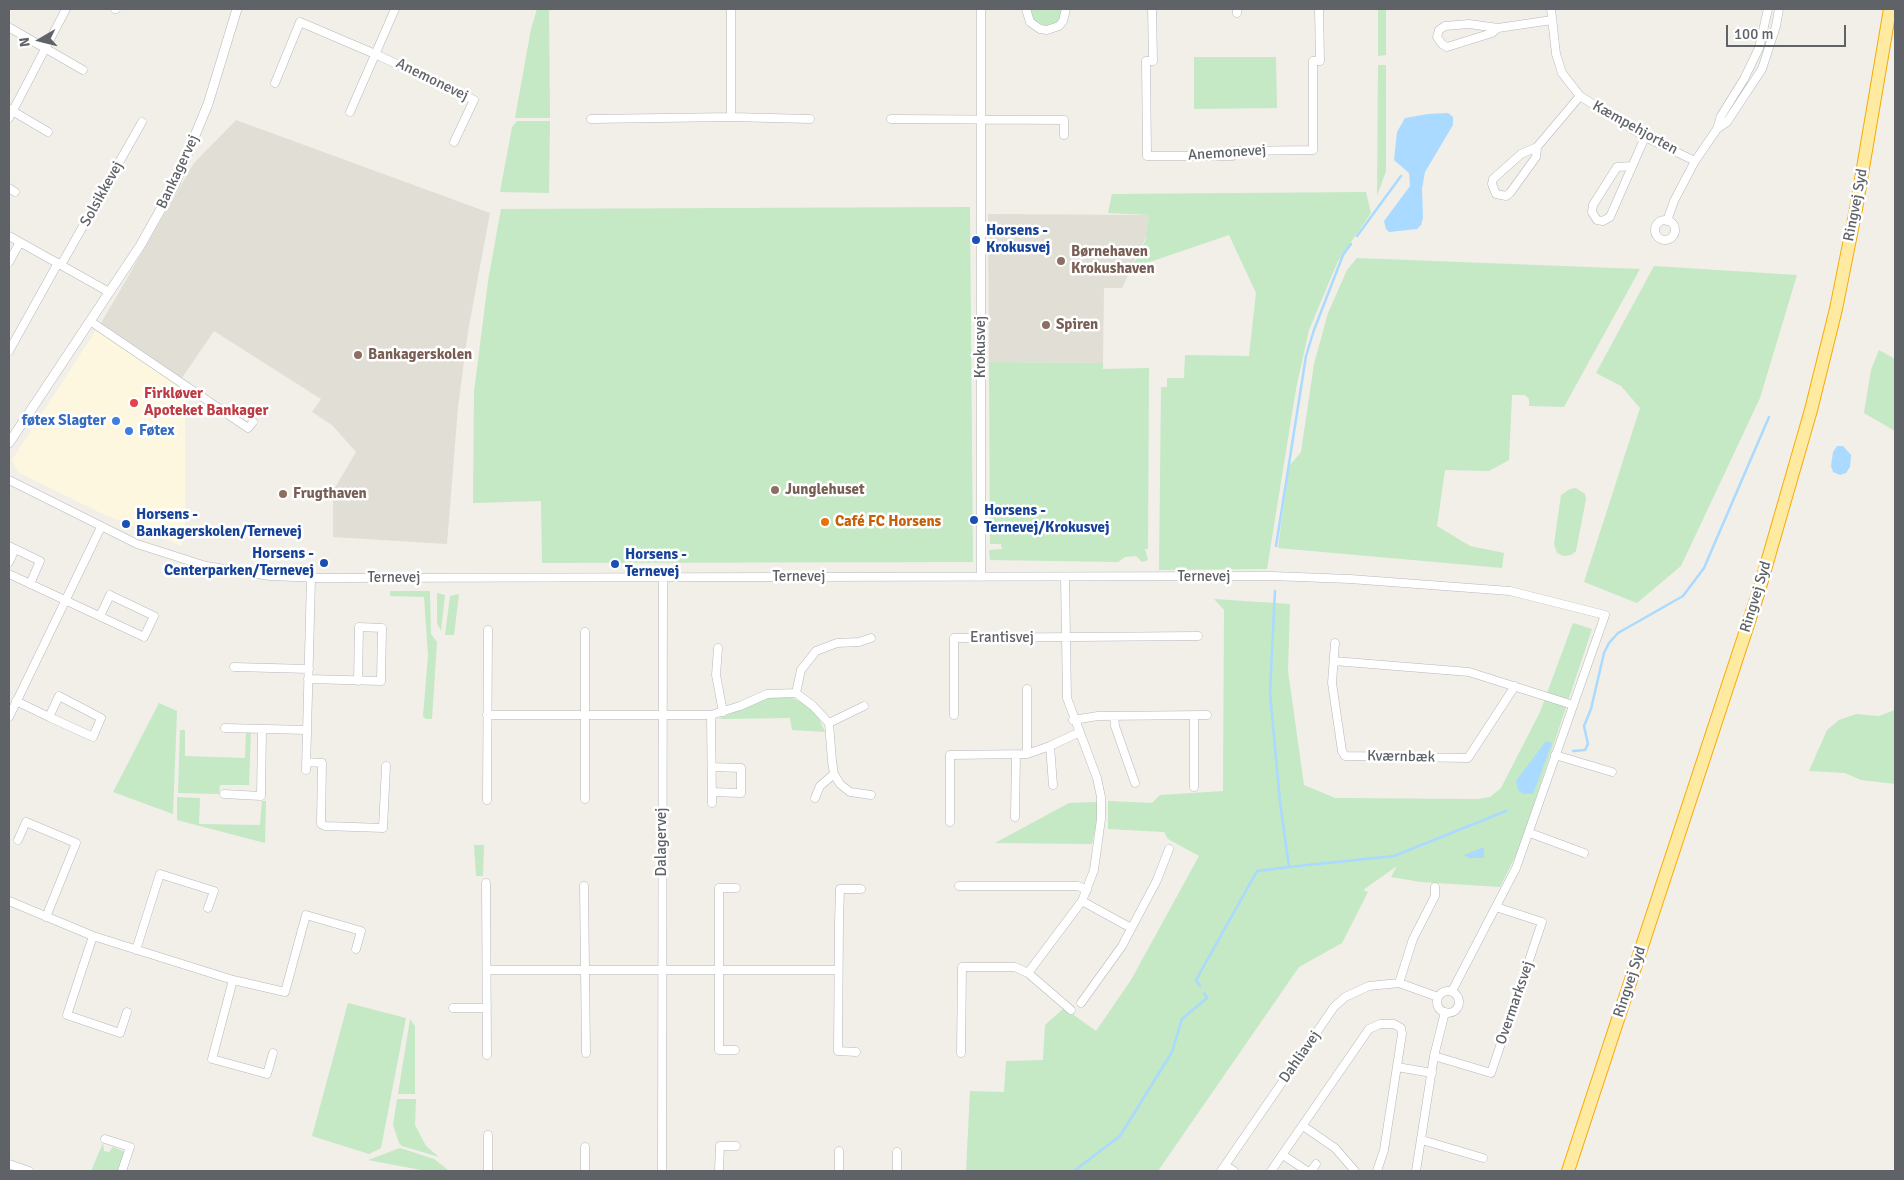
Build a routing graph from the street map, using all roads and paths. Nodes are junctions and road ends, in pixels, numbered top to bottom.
1 (66, 9) edge
2 (237, 9) edge
3 (395, 9) edge
4 (731, 9) edge
5 (981, 9) edge
6 (1026, 9) edge
7 (1066, 9) edge
8 (1152, 9) edge
9 (1319, 9) edge
10 (1551, 9) edge
11 (1768, 9) edge
12 (1779, 9) edge
13 (1890, 9) edge
14 (1552, 20) junction
15 (10, 28) edge
16 (1498, 28) junction
17 (46, 50) junction
18 (376, 54) junction
19 (83, 70) dead end
20 (275, 82) dead end
21 (1580, 96) junction
22 (350, 112) dead end
23 (10, 113) edge
24 (731, 117) junction
25 (591, 118) dead end
26 (981, 118) junction
27 (810, 119) dead end
28 (891, 119) dead end
29 (142, 122) dead end
30 (1718, 129) junction
31 (48, 132) dead end
32 (1064, 135) dead end
33 (1645, 137) junction
34 (454, 142) dead end
35 (1537, 147) junction
36 (1695, 161) junction
37 (1632, 166) junction
38 (1667, 221) dead end
39 (9, 236) edge
40 (20, 242) junction
41 (9, 262) edge
42 (59, 264) junction
43 (109, 292) junction
44 (90, 321) junction
45 (9, 351) edge
46 (253, 422) dead end
47 (9, 443) edge
48 (9, 480) edge
49 (101, 527) junction
50 (12, 548) edge
51 (9, 562) edge
52 (9, 574) edge
53 (663, 577) junction
54 (981, 577) junction
55 (311, 578) junction
56 (1065, 578) junction
57 (30, 584) junction
58 (66, 600) junction
59 (100, 616) junction
60 (488, 630) dead end
61 (585, 632) dead end
62 (1198, 636) dead end
63 (871, 638) dead end
64 (1066, 638) junction
65 (1335, 643) dead end
66 (718, 648) dead end
67 (1334, 661) junction
68 (234, 667) dead end
69 (308, 669) junction
70 (308, 679) junction
71 (358, 680) junction
72 (1515, 686) junction
73 (1027, 689) dead end
74 (796, 693) junction
75 (9, 695) edge
76 (17, 700) junction
77 (1574, 705) junction
78 (864, 706) dead end
79 (723, 712) junction
80 (488, 715) junction
81 (585, 715) junction
82 (662, 715) junction
83 (711, 715) junction
84 (954, 715) dead end
85 (1207, 715) dead end
86 (49, 716) junction
87 (1114, 716) junction
88 (1194, 716) junction
89 (9, 717) edge
90 (1073, 720) junction
91 (829, 723) junction
92 (225, 728) dead end
93 (262, 729) junction
94 (307, 730) junction
95 (1078, 732) junction
96 (1050, 746) junction
97 (1016, 754) junction
98 (1027, 754) junction
99 (1555, 755) junction
100 (386, 766) dead end
101 (712, 767) junction
102 (1612, 772) dead end
103 (834, 774) junction
104 (1135, 783) dead end
105 (1053, 784) dead end
106 (1194, 787) dead end
107 (712, 792) junction
108 (224, 794) dead end
109 (871, 795) dead end
110 (815, 798) dead end
111 (585, 799) dead end
112 (487, 800) dead end
113 (712, 803) dead end
114 (1015, 817) dead end
115 (950, 822) dead end
116 (1530, 833) junction
117 (18, 840) dead end
118 (1169, 849) dead end
119 (1584, 853) dead end
120 (486, 883) dead end
121 (584, 886) dead end
122 (959, 886) dead end
123 (1435, 887) dead end
124 (736, 888) dead end
125 (860, 889) dead end
126 (1086, 890) junction
127 (9, 901) edge
128 (1082, 901) junction
129 (1496, 907) junction
130 (208, 908) dead end
131 (46, 916) junction
132 (1130, 928) junction
133 (93, 936) junction
134 (356, 949) dead end
135 (136, 950) junction
136 (487, 970) junction
137 (585, 970) junction
138 (662, 970) junction
139 (719, 970) junction
140 (838, 970) junction
141 (1028, 973) junction
142 (233, 980) junction
143 (1399, 983) junction
144 (1452, 991) junction
145 (1438, 997) junction
146 (1081, 1003) dead end
147 (453, 1008) dead end
148 (487, 1008) junction
149 (1072, 1010) dead end
150 (127, 1012) dead end
151 (1445, 1012) junction
152 (735, 1050) dead end
153 (856, 1052) dead end
154 (273, 1053) dead end
155 (586, 1053) dead end
156 (962, 1053) dead end
157 (487, 1055) dead end
158 (1434, 1056) junction
159 (1397, 1067) junction
160 (1432, 1073) junction
161 (1303, 1126) junction
162 (488, 1135) dead end
163 (105, 1139) dead end
164 (1422, 1140) junction
165 (736, 1146) dead end
166 (585, 1147) dead end
167 (839, 1151) dead end
168 (897, 1152) dead end
169 (1283, 1155) junction
170 (1483, 1158) dead end
171 (9, 1164) edge
172 (1316, 1164) dead end
173 (1223, 1168) edge
174 (29, 1171) edge
175 (122, 1171) edge
176 (488, 1171) edge
177 (585, 1171) edge
178 (662, 1171) edge
179 (720, 1171) edge
180 (839, 1171) edge
181 (897, 1171) edge
182 (1234, 1171) edge
183 (1271, 1171) edge
184 (1309, 1171) edge
185 (1355, 1171) edge
186 (1377, 1171) edge
187 (1416, 1171) edge
188 (1568, 1171) edge

1 - 17 street
2 - 43 street, Bankagervej
3 - 18 street
4 - 24 street
5 - 26 street, Krokusvej
6 - 7 street
8 - 9 street, Anemonevej
10 - 14 street, Kæmpehjorten
11 - 30 street
12 - 30 street
13 - 188 highway, Ringvej Syd
14 - 16 street
14 - 21 street, Kæmpehjorten
15 - 17 street
16 - 16 street
17 - 19 street
17 - 23 street
18 - 20 street, Anemonevej
18 - 22 street
18 - 34 street, Anemonevej
21 - 33 street, Kæmpehjorten
21 - 35 street
23 - 31 street
24 - 25 street
24 - 27 street
26 - 28 street
26 - 32 street
26 - 54 street, Krokusvej
29 - 42 street, Solsikkevej
30 - 36 street
33 - 36 street, Kæmpehjorten
33 - 37 street
35 - 35 street
36 - 38 street
37 - 37 street
39 - 40 street
40 - 41 street
40 - 42 street
42 - 43 street
42 - 45 street, Solsikkevej
43 - 44 street, Bankagervej
44 - 46 street
44 - 47 street, Bankagervej
48 - 49 street, Ternevej
49 - 55 street, Ternevej
49 - 58 street
50 - 51 street
50 - 57 street
52 - 57 street
53 - 54 street, Ternevej
53 - 55 street, Ternevej
53 - 82 street, Dalagervej
54 - 56 street, Ternevej
55 - 69 street
56 - 64 street
56 - 77 street, Ternevej
57 - 58 street
58 - 59 street
58 - 76 street
59 - 59 street
60 - 80 street
61 - 81 street
62 - 64 street, Erantisvej
63 - 74 street
64 - 84 street, Erantisvej
64 - 90 street
65 - 67 street, Kværnbæk
66 - 79 street
67 - 72 street
67 - 72 street, Kværnbæk
68 - 69 street
69 - 70 street
70 - 71 street
70 - 94 street
71 - 71 street
72 - 77 street
73 - 98 street
74 - 79 street
74 - 91 street
75 - 76 street
76 - 86 street
76 - 89 street
77 - 99 street
78 - 91 street
79 - 83 street
80 - 81 street
80 - 112 street
81 - 82 street
81 - 111 street
82 - 83 street
82 - 138 street, Dalagervej
83 - 101 street
85 - 88 street
86 - 86 street
87 - 88 street
87 - 90 street
87 - 104 street
88 - 106 street
90 - 95 street
91 - 103 street
92 - 93 street
93 - 94 street
93 - 108 street
94 - 100 street
95 - 96 street
95 - 126 street
96 - 98 street
96 - 105 street
97 - 98 street
97 - 114 street
97 - 115 street
99 - 102 street
99 - 116 street
101 - 107 street
101 - 107 street
103 - 109 street
103 - 110 street
107 - 113 street
116 - 119 street
116 - 129 street
117 - 131 street
118 - 132 street
120 - 136 street
121 - 137 street
122 - 126 street
123 - 143 street
124 - 139 street
125 - 140 street
126 - 128 street
127 - 131 street
128 - 132 street
128 - 141 street
129 - 144 street
129 - 158 street, Overmarksvej
130 - 135 street
131 - 133 street
132 - 146 street
133 - 135 street
133 - 150 street
134 - 142 street
135 - 142 street
136 - 137 street
136 - 148 street
137 - 138 street
137 - 155 street
138 - 139 street
138 - 178 street, Dalagervej
139 - 140 street
139 - 152 street
140 - 153 street
141 - 149 street
141 - 156 street
142 - 154 street
143 - 145 street, Dahliavej
143 - 173 street, Dahliavej
144 - 145 street
144 - 151 street
145 - 151 street
147 - 148 street
148 - 157 street
151 - 158 street
158 - 160 street
159 - 160 street
159 - 161 street
159 - 186 street
160 - 164 street
161 - 169 street
161 - 185 street
162 - 176 street
163 - 175 street
164 - 170 street
164 - 187 street
165 - 179 street
166 - 177 street
167 - 180 street
168 - 181 street
169 - 183 street
169 - 184 street
171 - 174 street
172 - 184 street
173 - 182 street, Dahliavej

